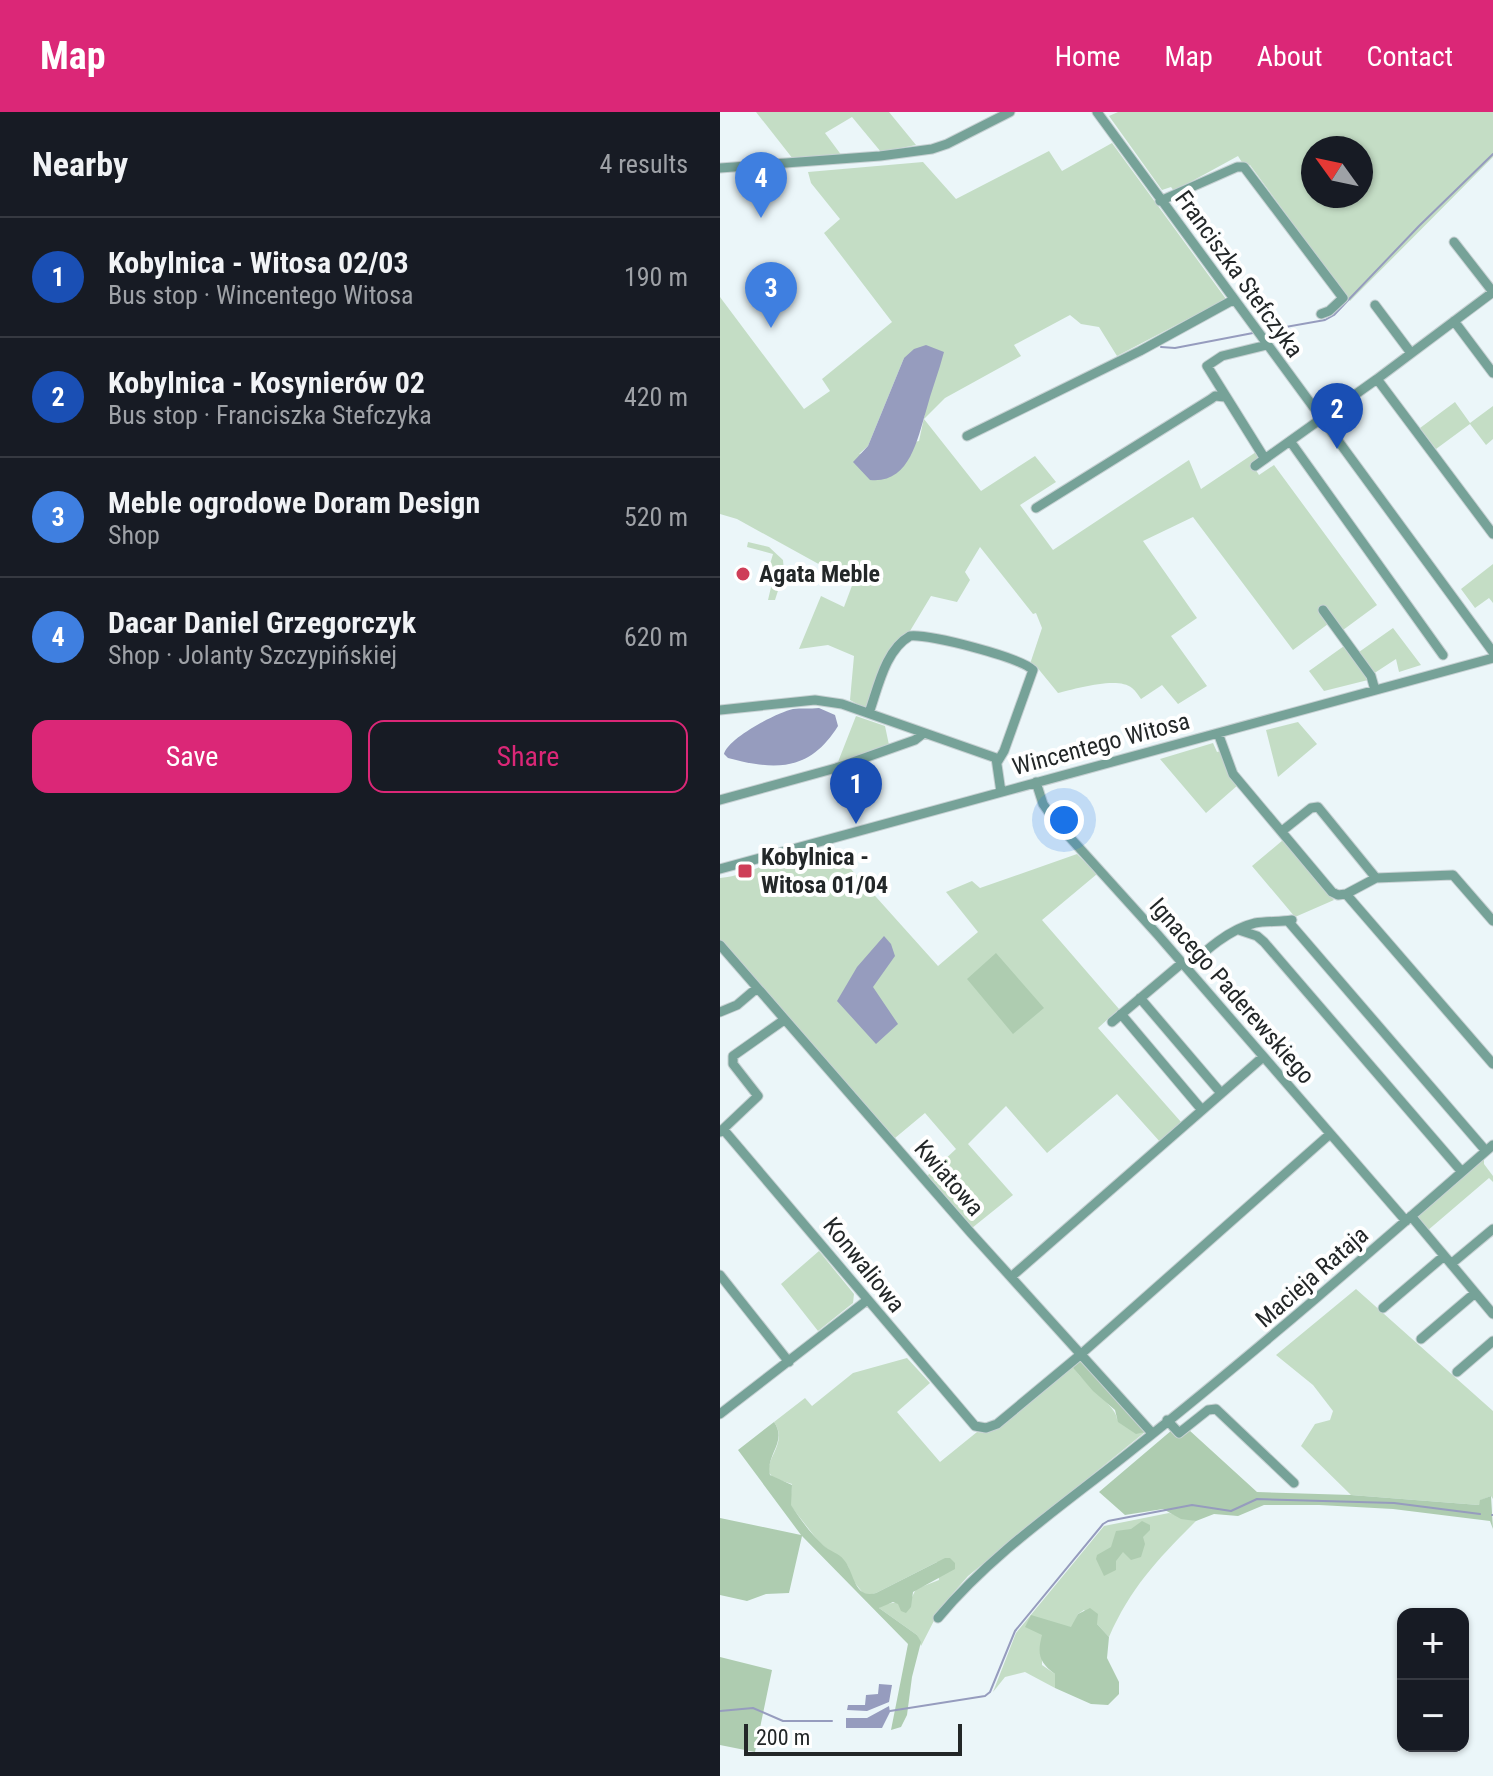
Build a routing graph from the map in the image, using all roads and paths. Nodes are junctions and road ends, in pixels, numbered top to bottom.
1 (1010, 112) edge
2 (1097, 112) edge
3 (720, 168) edge
4 (1160, 201) junction
5 (1454, 242) dead end
6 (1493, 292) edge
7 (1233, 300) junction
8 (1375, 305) dead end
9 (1321, 314) dead end
10 (1454, 321) junction
11 (1267, 345) junction
12 (1411, 353) junction
13 (1493, 373) edge
14 (1377, 379) junction
15 (1225, 397) junction
16 (1321, 419) junction
17 (967, 436) dead end
18 (1290, 441) junction
19 (1265, 459) junction
20 (1255, 466) dead end
21 (1036, 508) dead end
22 (1493, 534) edge
23 (1323, 610) dead end
24 (1443, 655) dead end
25 (1493, 655) edge
26 (1375, 690) junction
27 (720, 710) edge
28 (869, 713) junction
29 (924, 733) junction
30 (1218, 733) junction
31 (998, 761) junction
32 (1036, 782) junction
33 (1001, 792) junction
34 (720, 800) edge
35 (1282, 831) junction
36 (720, 869) edge
37 (1376, 878) junction
38 (1346, 894) junction
39 (1493, 921) edge
40 (1239, 930) junction
41 (720, 945) edge
42 (1184, 966) junction
43 (757, 988) junction
44 (1140, 998) junction
45 (720, 1012) edge
46 (1121, 1014) junction
47 (784, 1020) junction
48 (1112, 1022) dead end
49 (1263, 1057) junction
50 (1493, 1064) edge
51 (1221, 1093) junction
52 (1202, 1110) junction
53 (721, 1130) edge
54 (1330, 1134) junction
55 (1489, 1148) edge
56 (1462, 1172) junction
57 (1408, 1219) junction
58 (1493, 1229) edge
59 (1448, 1260) junction
60 (720, 1275) edge
61 (1011, 1277) junction
62 (1475, 1293) junction
63 (866, 1301) junction
64 (1383, 1308) dead end
65 (1493, 1314) edge
66 (1421, 1339) dead end
67 (1493, 1341) edge
68 (1080, 1355) junction
69 (789, 1362) junction
70 (1457, 1372) dead end
71 (720, 1414) edge
72 (1167, 1420) junction
73 (1152, 1433) junction
74 (1294, 1483) dead end
75 (938, 1618) dead end

1 - 3 street
2 - 4 street, Franciszka Stefczyka
4 - 7 street, Franciszka Stefczyka
4 - 9 street
5 - 6 street
6 - 10 street
7 - 11 street, Franciszka Stefczyka
7 - 17 street
8 - 12 street
10 - 12 street
10 - 13 street
11 - 15 street
11 - 16 street, Franciszka Stefczyka
12 - 14 street
14 - 16 street
14 - 22 street
15 - 19 street
15 - 21 street
16 - 18 street
16 - 25 street, Franciszka Stefczyka
18 - 19 street
18 - 24 street
19 - 20 street
23 - 26 street
25 - 26 street, Wincentego Witosa
26 - 30 street, Wincentego Witosa
27 - 28 street
28 - 29 street
28 - 31 street
29 - 31 street
29 - 34 street
30 - 32 street, Wincentego Witosa
30 - 35 street
31 - 33 street
32 - 33 street, Wincentego Witosa
32 - 42 street, Ignacego Paderewskiego
33 - 36 street, Wincentego Witosa
35 - 37 street
35 - 38 street
37 - 38 street
37 - 39 street
38 - 50 street
40 - 42 street
40 - 55 street
40 - 56 street
41 - 43 street, Kwiatowa
42 - 44 street
42 - 49 street, Ignacego Paderewskiego
43 - 45 street
43 - 47 street, Kwiatowa
44 - 46 street
44 - 51 street
46 - 48 street
46 - 52 street
47 - 53 street
47 - 61 street, Kwiatowa
49 - 51 street
49 - 54 street, Ignacego Paderewskiego
51 - 52 street
52 - 61 street
53 - 63 street, Konwaliowa
54 - 57 street, Ignacego Paderewskiego
54 - 68 street
55 - 56 street, Macieja Rataja
56 - 57 street, Macieja Rataja
57 - 59 street, Ignacego Paderewskiego
57 - 72 street, Macieja Rataja
58 - 59 street
59 - 62 street, Ignacego Paderewskiego
59 - 64 street
60 - 69 street
61 - 68 street, Kwiatowa
62 - 65 street, Ignacego Paderewskiego
62 - 66 street
63 - 68 street, Konwaliowa
63 - 69 street
67 - 70 street
68 - 73 street, Kwiatowa
69 - 71 street
72 - 73 street, Macieja Rataja
72 - 74 street
73 - 75 street, Macieja Rataja

